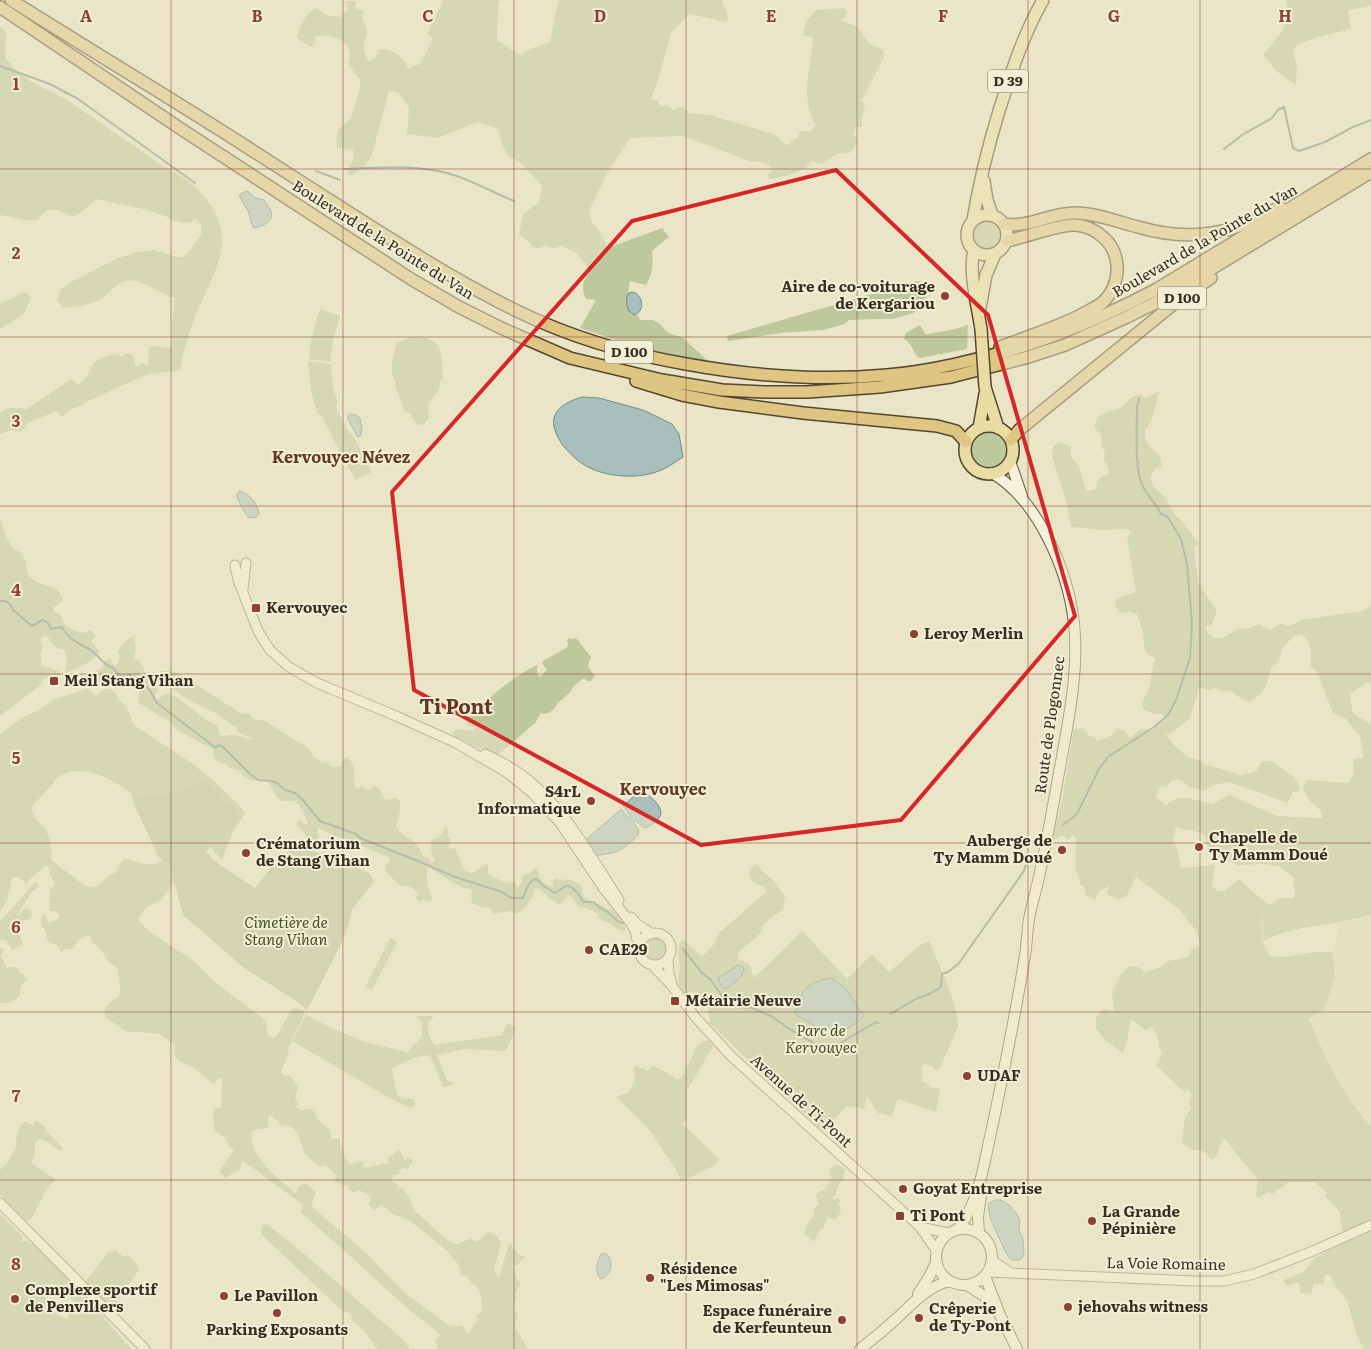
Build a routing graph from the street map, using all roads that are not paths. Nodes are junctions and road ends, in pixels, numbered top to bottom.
1 (11, 0) edge
2 (1043, 0) edge
3 (0, 7) edge
4 (1371, 159) edge
5 (984, 166) junction
6 (1371, 172) edge
7 (1371, 180) edge
8 (1301, 202) junction
9 (992, 215) junction
10 (973, 220) junction
11 (1004, 224) junction
12 (1006, 241) junction
13 (974, 251) junction
14 (995, 254) junction
15 (979, 317) junction
16 (570, 358) junction
17 (946, 366) junction
18 (986, 388) junction
19 (979, 428) junction
20 (998, 428) junction
21 (1011, 440) junction
22 (966, 442) junction
23 (1010, 462) junction
24 (992, 473) junction
25 (1024, 501) junction
26 (246, 563) dead end
27 (235, 564) dead end
28 (242, 589) junction
29 (456, 743) junction
30 (652, 934) junction
31 (639, 949) junction
32 (668, 958) junction
33 (652, 965) junction
34 (672, 986) junction
35 (984, 1165) junction
36 (0, 1203) edge
37 (1371, 1224) edge
38 (920, 1227) junction
39 (953, 1231) junction
40 (979, 1233) junction
41 (936, 1250) junction
42 (992, 1260) junction
43 (936, 1263) junction
44 (1010, 1272) junction
45 (986, 1274) junction
46 (949, 1281) junction
47 (967, 1285) junction
48 (910, 1305) junction
49 (1000, 1315) junction
50 (122, 1327) junction
51 (138, 1349) edge
52 (145, 1349) edge
53 (860, 1349) edge
54 (1017, 1349) edge

1 - 17 highway, Boulevard de la Pointe du Van / D 100
2 - 5 main road, D 39
3 - 16 highway, Boulevard de la Pointe du Van / D 100
4 - 8 highway, Boulevard de la Pointe du Van / D 100
5 - 9 main road, D 39
5 - 10 main road, D 39
6 - 16 highway, Boulevard de la Pointe du Van / D 100
7 - 21 highway, D 100
8 - 11 highway, D 100
8 - 17 highway, Boulevard de la Pointe du Van / D 100
9 - 10 main road
9 - 11 main road
10 - 13 main road
11 - 12 main road
12 - 14 main road
12 - 17 highway, D 100
13 - 14 main road
13 - 15 main road
14 - 15 main road
15 - 18 main road, bridge
16 - 22 highway
18 - 19 main road
18 - 20 main road
19 - 20 main road
19 - 22 main road
20 - 21 main road
21 - 23 main road
22 - 24 main road
23 - 24 main road
23 - 25 main road, Route de Plogonnec
24 - 25 main road, Route de Plogonnec
25 - 35 main road, Route de Plogonnec
26 - 28 street
27 - 28 street
28 - 29 street
29 - 30 street
29 - 31 street
30 - 31 street
30 - 32 street
31 - 33 street
32 - 33 street
32 - 34 street, Avenue de Ti-Pont
33 - 34 street, Avenue de Ti-Pont
34 - 38 street, Avenue de Ti-Pont
35 - 39 main road, Route de Plogonnec
35 - 40 main road, Route de Plogonnec
36 - 50 street
37 - 44 street, La Voie Romaine
38 - 39 street
38 - 41 street, Avenue de Ti-Pont
39 - 40 main road
39 - 41 main road
40 - 42 main road
41 - 43 main road
42 - 44 street
42 - 45 main road
43 - 46 main road
43 - 48 main road
44 - 45 street, La Voie Romaine
45 - 47 main road
45 - 49 main road
46 - 47 main road
46 - 48 main road
47 - 49 main road
48 - 53 main road
49 - 54 main road
50 - 51 street
50 - 52 street

